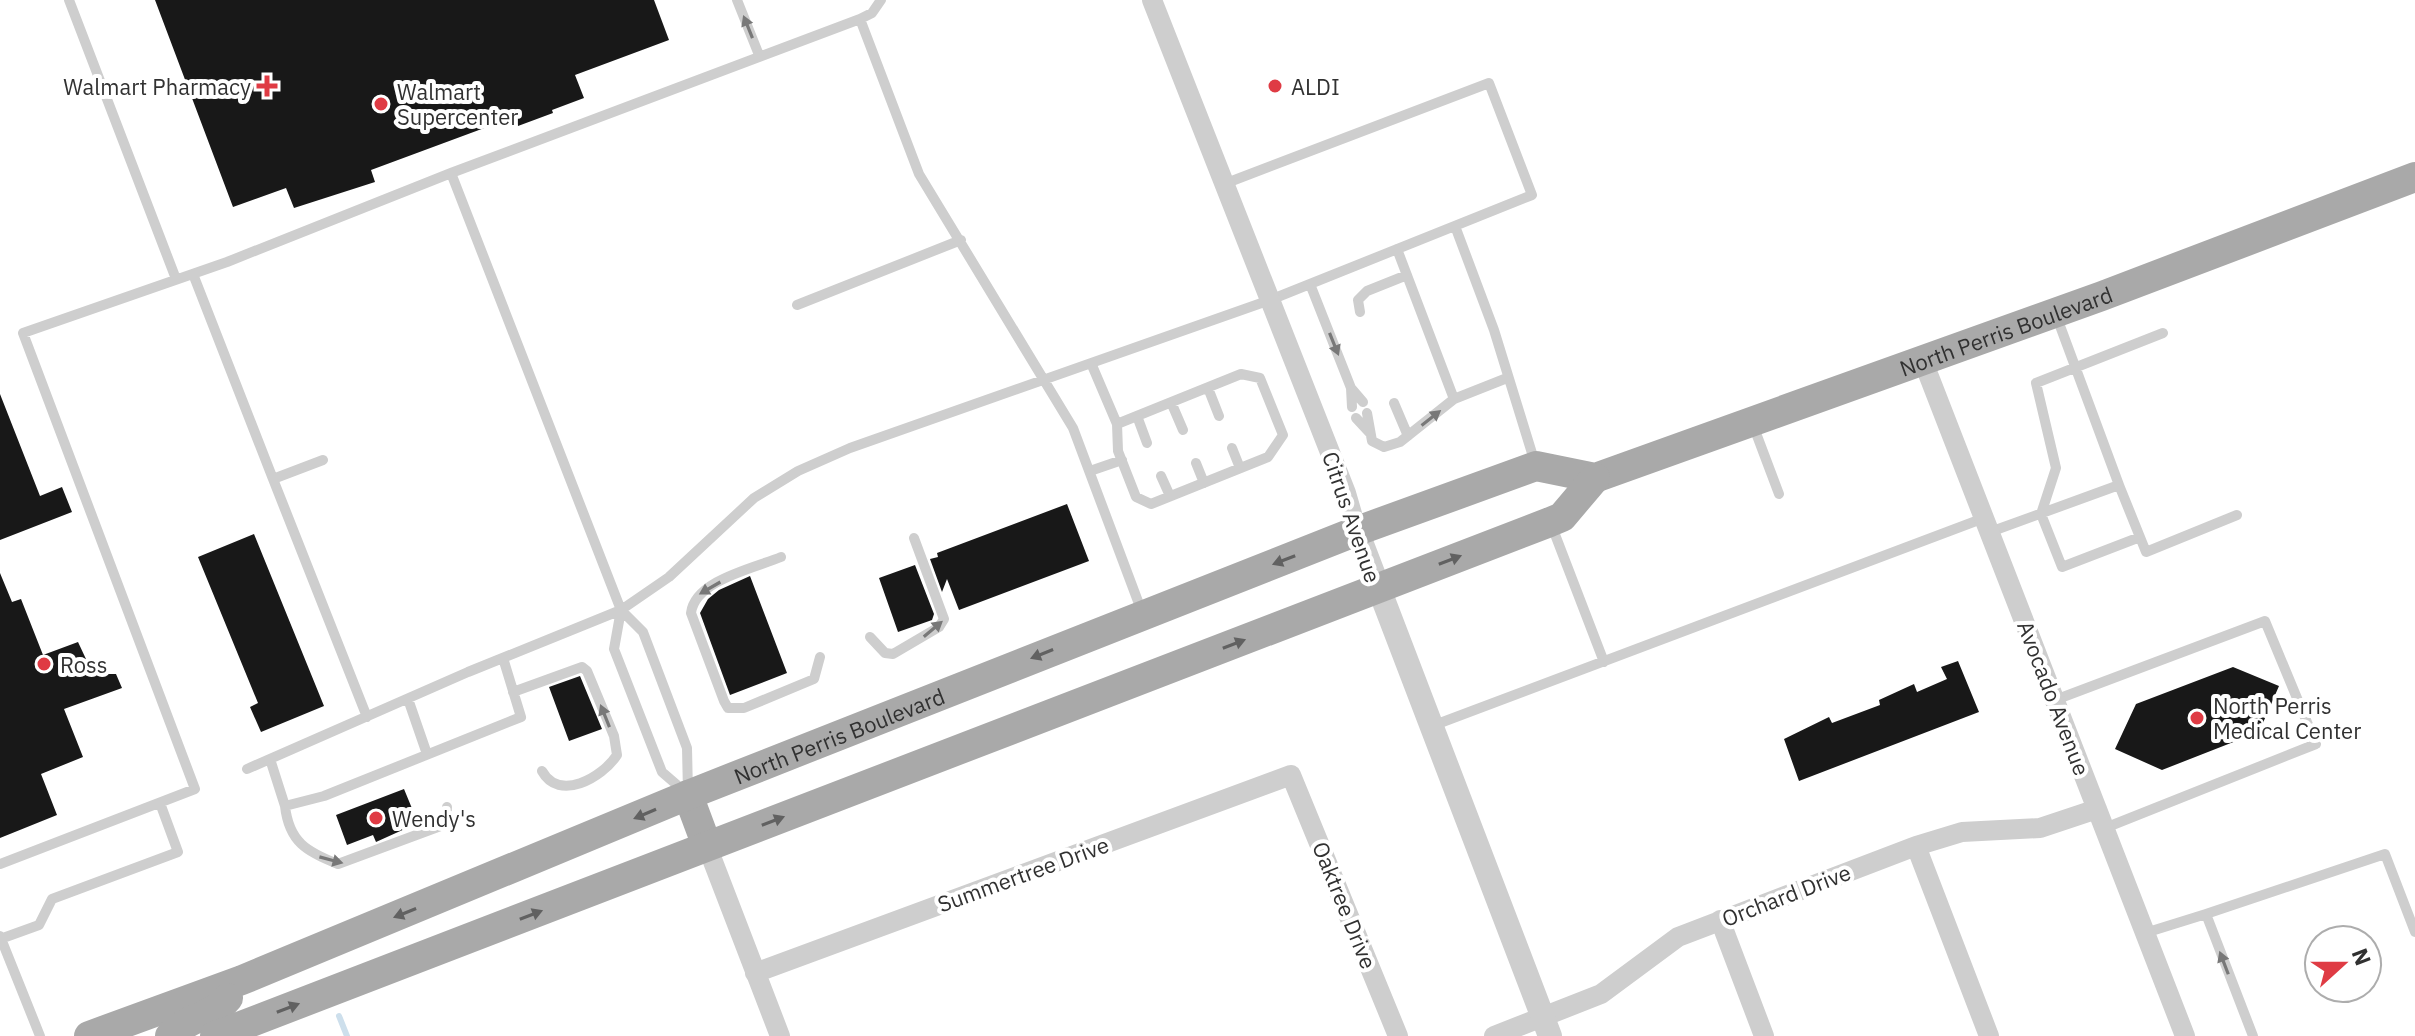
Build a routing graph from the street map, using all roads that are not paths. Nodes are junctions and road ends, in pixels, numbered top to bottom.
1 (69, 0) edge
2 (737, 0) edge
3 (881, 0) edge
4 (1152, 0) edge
5 (860, 19) junction
6 (759, 55) junction
7 (451, 173) junction
8 (2415, 177) edge
9 (1224, 184) junction
10 (1455, 226) junction
11 (961, 240) junction
12 (1397, 249) junction
13 (193, 274) junction
14 (1407, 275) junction
15 (176, 279) junction
16 (1310, 284) junction
17 (1270, 300) junction
18 (797, 305) dead end
19 (1360, 312) dead end
20 (2055, 313) junction
21 (2163, 333) dead end
22 (1923, 361) junction
23 (1091, 363) junction
24 (2075, 368) junction
25 (1507, 378) junction
26 (1045, 379) junction
27 (1208, 388) junction
28 (1351, 388) junction
29 (1454, 399) junction
30 (1171, 402) junction
31 (1394, 403) dead end
32 (1137, 416) junction
33 (1219, 416) dead end
34 (1752, 423) junction
35 (1117, 424) junction
36 (1183, 430) dead end
37 (1369, 432) junction
38 (1408, 436) junction
39 (1147, 443) dead end
40 (1232, 448) dead end
41 (323, 460) dead end
42 (1122, 460) junction
43 (1196, 463) dead end
44 (1536, 466) junction
45 (1240, 468) junction
46 (1090, 471) junction
47 (1161, 476) dead end
48 (1595, 478) junction
49 (273, 479) junction
50 (1204, 483) junction
51 (2119, 485) junction
52 (1779, 494) dead end
53 (1170, 496) junction
54 (2041, 514) junction
55 (2237, 515) dead end
56 (1550, 522) junction
57 (1987, 525) junction
58 (1357, 531) junction
59 (2140, 537) junction
60 (914, 538) dead end
61 (781, 557) dead end
62 (1377, 588) junction
63 (621, 610) junction
64 (1143, 614) junction
65 (870, 637) dead end
66 (820, 657) dead end
67 (503, 658) junction
68 (1604, 662) junction
69 (513, 692) junction
70 (408, 699) junction
71 (2055, 700) junction
72 (367, 717) junction
73 (1430, 727) junction
74 (427, 754) junction
75 (270, 759) junction
76 (247, 769) dead end
77 (542, 771) dead end
78 (1291, 775) joint
79 (688, 795) junction
80 (160, 803) junction
81 (285, 806) junction
82 (447, 807) dead end
83 (2097, 809) junction
84 (2105, 828) junction
85 (707, 846) junction
86 (1916, 846) junction
87 (0, 864) edge
88 (2206, 914) junction
89 (1720, 920) junction
90 (2415, 932) edge
91 (2145, 933) junction
92 (2, 937) edge
93 (755, 973) junction
94 (242, 980) junction
95 (1546, 1026) edge
96 (40, 1036) edge
97 (89, 1036) edge
98 (170, 1036) edge
99 (215, 1036) edge
100 (780, 1036) edge
101 (1398, 1036) edge
102 (1494, 1036) edge
103 (1764, 1036) edge
104 (1989, 1036) edge
105 (2185, 1036) edge
106 (2253, 1036) edge

1 - 15 lane
6 -> 2 lane
3 - 5 lane
4 - 9 street, Citrus Avenue
5 - 6 lane
5 - 11 lane
6 - 7 lane
7 - 13 lane
7 - 63 lane
8 - 20 main road, North Perris Boulevard
9 - 10 lane
9 - 17 street, Citrus Avenue
10 - 12 lane
10 - 25 lane
11 - 18 lane
11 - 26 lane
12 - 14 lane
12 - 16 lane
13 - 15 lane
13 - 49 lane
14 - 19 lane
14 - 29 lane
15 - 80 lane
16 - 17 lane
16 -> 28 lane
17 - 23 lane
17 - 58 street, Citrus Avenue
20 - 22 main road, North Perris Boulevard
20 - 24 lane
21 - 24 lane
22 - 34 main road, North Perris Boulevard
22 - 57 street, Avocado Avenue
23 - 26 lane
23 - 35 lane
24 - 51 lane
24 - 54 lane
25 - 29 lane
25 - 44 lane
26 - 46 lane
26 - 63 lane
27 - 30 lane
27 - 33 lane
27 - 45 lane
28 - 37 lane
28 - 37 lane
38 -> 29 lane
30 - 32 lane
30 - 36 lane
31 - 38 lane
32 - 35 lane
32 - 39 lane
34 - 48 main road, North Perris Boulevard
34 - 52 lane
35 - 42 lane
37 - 38 lane
40 - 45 lane
41 - 49 lane
42 - 46 lane
42 - 53 lane
43 - 50 lane
44 - 48 main road
44 - 58 main road, North Perris Boulevard
45 - 50 lane
46 - 64 lane
47 - 53 lane
48 - 56 main road
49 - 72 lane
50 - 53 lane
51 - 54 lane
51 - 59 lane
54 - 57 lane
54 - 59 lane
55 - 59 lane
62 -> 56 main road
56 - 68 lane
57 - 68 lane
57 - 71 street, Avocado Avenue
58 - 62 street, Citrus Avenue
58 -> 64 main road, North Perris Boulevard
65 -> 60 lane
61 -> 66 lane
62 - 73 street, Citrus Avenue
85 -> 62 main road
63 - 67 lane
63 - 79 lane
63 - 79 lane
64 -> 79 main road, North Perris Boulevard
67 - 69 lane
67 - 70 lane
68 - 73 lane
69 - 74 lane
77 -> 69 lane
70 - 72 lane
70 - 74 lane
71 - 83 street, Avocado Avenue
71 - 84 lane
72 - 75 lane
73 - 95 street, Citrus Avenue
74 - 81 lane
75 - 76 lane
75 - 81 lane
78 - 93 street, Summertree Drive
78 - 101 street, Oaktree Drive
79 - 85 main road
79 -> 94 main road, North Perris Boulevard
80 - 87 lane
80 - 92 lane
81 -> 82 lane
83 - 84 street, Avocado Avenue
83 - 86 street, Orchard Drive
84 - 91 street, Avocado Avenue
85 - 93 street
99 -> 85 main road
86 - 89 street, Orchard Drive
86 - 104 street
88 - 90 lane
88 - 91 lane
106 -> 88 lane
89 - 95 street, Orchard Drive
89 - 103 street
91 - 105 street, Avocado Avenue
92 - 96 lane
93 - 100 street
94 - 97 main road, North Perris Boulevard
94 - 98 main road
95 - 102 street, Orchard Drive

